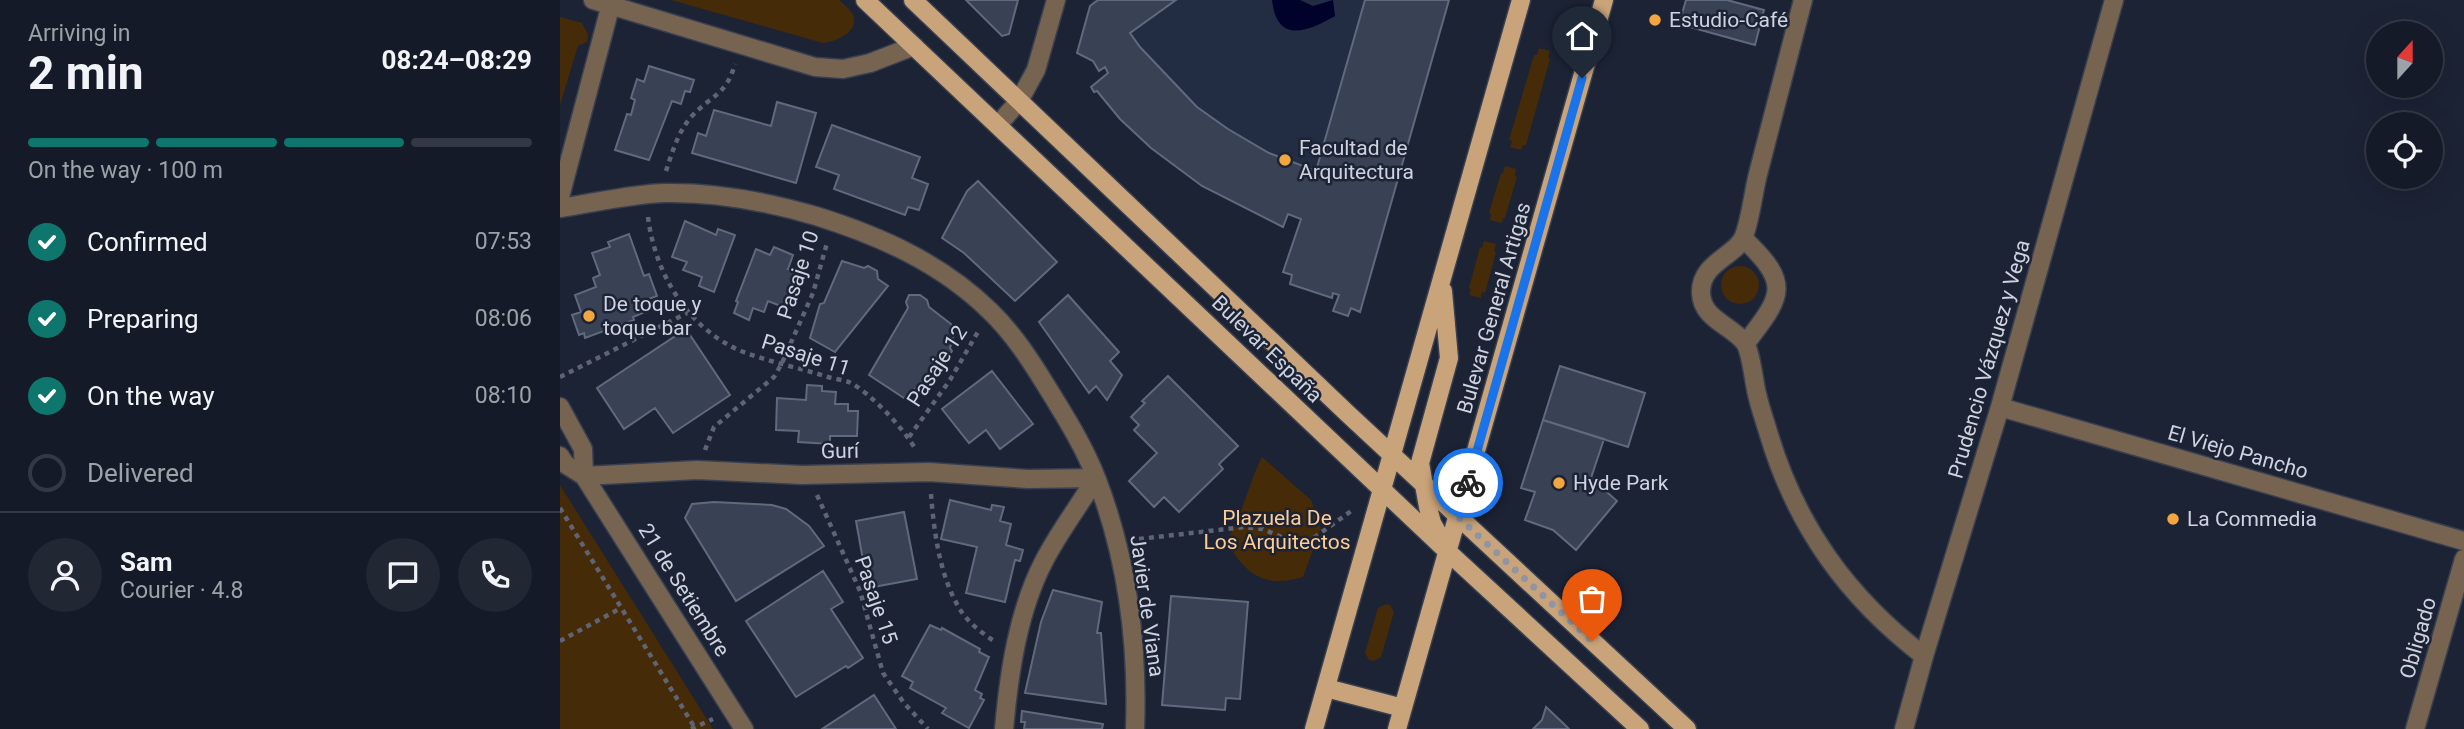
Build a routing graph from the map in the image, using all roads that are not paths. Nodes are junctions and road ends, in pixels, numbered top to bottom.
1 (865, 0) edge
2 (914, 0) edge
3 (1056, 0) edge
4 (1521, 0) edge
5 (1604, 0) edge
6 (1803, 0) edge
7 (2114, 0) edge
8 (605, 2) edge
9 (914, 46) junction
10 (1019, 101) junction
11 (998, 125) junction
12 (560, 197) edge
13 (560, 208) edge
14 (1744, 239) junction
15 (1442, 277) junction
16 (1746, 344) junction
17 (560, 407) edge
18 (2000, 407) junction
19 (1391, 455) junction
20 (560, 456) edge
21 (584, 476) junction
22 (1096, 478) junction
23 (1424, 485) junction
24 (1381, 489) junction
25 (1458, 517) junction
26 (2464, 541) edge
27 (1447, 551) junction
28 (2464, 559) edge
29 (1924, 656) junction
30 (1326, 688) junction
31 (1403, 708) junction
32 (744, 729) edge
33 (1004, 729) edge
34 (1135, 729) edge
35 (1314, 729) edge
36 (1397, 729) edge
37 (1640, 729) edge
38 (1687, 729) edge
39 (1904, 729) edge
40 (2415, 729) edge

1 - 9 main road, Bulevar España
2 - 10 main road, Bulevar España
3 - 10 street
4 - 15 main road
5 - 25 main road, Bulevar General Artigas
6 - 14 street
7 - 18 street, Prudencio Vázquez y Vega
8 - 9 street
8 - 12 street
9 - 11 main road, Bulevar España
10 - 11 street
10 - 19 main road, Bulevar España
11 - 24 main road, Bulevar España
13 - 22 street, Javier de Viana
14 - 16 street
14 - 16 street
15 - 19 main road
15 - 23 main road
16 - 29 street
17 - 21 street, 21 de Setiembre
18 - 26 street, El Viejo Pancho
18 - 29 street, Prudencio Vázquez y Vega
19 - 23 main road, Bulevar España
19 - 24 main road
20 - 21 street, 21 de Setiembre
21 - 22 street, Gurí
21 - 32 street, 21 de Setiembre
22 - 33 street
22 - 34 street, Javier de Viana
23 - 25 main road, Bulevar España
23 - 27 main road
24 - 27 main road, Bulevar España
24 - 30 main road
25 - 27 main road, Bulevar General Artigas
25 - 38 main road, Bulevar España
27 - 31 main road, Bulevar General Artigas
27 - 37 main road, Bulevar España
28 - 40 street, Obligado
29 - 39 street, Prudencio Vázquez y Vega
30 - 31 main road
30 - 35 main road
31 - 36 main road, Bulevar General Artigas

